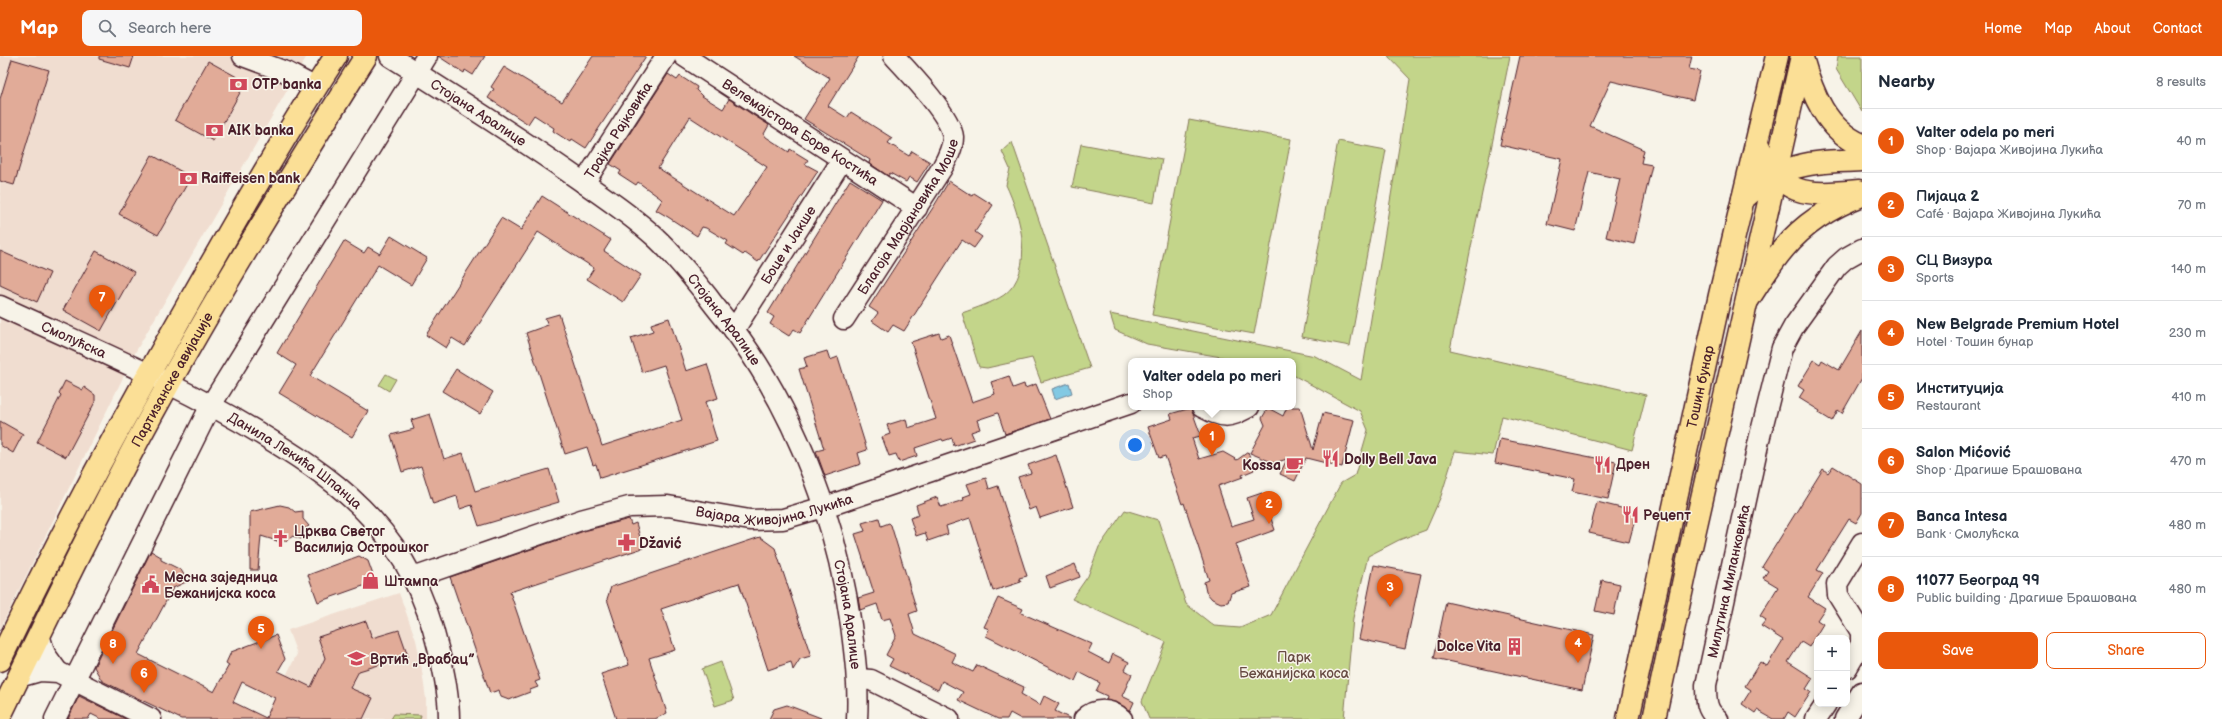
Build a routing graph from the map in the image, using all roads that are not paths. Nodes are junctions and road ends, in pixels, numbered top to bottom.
1 (243, 56) edge
2 (336, 56) edge
3 (366, 56) edge
4 (390, 56) edge
5 (666, 56) edge
6 (684, 56) edge
7 (894, 56) edge
8 (1777, 56) edge
9 (1802, 57) edge
10 (422, 64) edge
11 (316, 88) junction
12 (1757, 143) junction
13 (1862, 145) edge
14 (842, 160) junction
15 (1862, 160) edge
16 (1775, 176) junction
17 (584, 183) junction
18 (1862, 191) edge
19 (1862, 195) edge
20 (1744, 199) junction
21 (916, 208) junction
22 (1862, 249) edge
23 (1747, 301) junction
24 (0, 306) edge
25 (844, 319) dead end
26 (734, 330) junction
27 (148, 372) junction
28 (170, 382) junction
29 (211, 405) junction
30 (1128, 405) edge
31 (1209, 410) edge
32 (1244, 410) edge
33 (824, 507) junction
34 (1862, 544) edge
35 (413, 578) junction
36 (39, 635) junction
37 (0, 660) edge
38 (1850, 663) edge
39 (66, 676) junction
40 (19, 677) junction
41 (858, 679) junction
42 (1862, 692) edge
43 (1824, 707) edge
44 (1658, 713) edge
45 (1088, 715) edge
46 (0, 716) edge
47 (55, 719) edge
48 (151, 719) edge
49 (449, 719) edge
50 (857, 719) edge
51 (949, 719) edge
52 (1122, 719) edge
53 (1628, 719) edge
54 (1718, 719) edge
55 (1816, 719) edge
56 (1845, 719) edge

1 - 11 street
2 - 11 main road, Партизанске авијације
3 - 28 main road, Партизанске авијације
4 - 10 street, Стојана Аралице
5 - 17 street, Трајка Рајковића
6 - 14 street, Велемајстора Боре Костића
7 - 21 street, Благоја Марјановића Моше
8 - 12 main road, Тошин бунар
9 - 13 main road
9 - 16 main road, Тошин бунар
10 - 17 street, Стојана Аралице
10 - 29 street
11 - 27 main road, Партизанске авијације
12 - 16 main road
12 - 20 main road, Тошин бунар
14 - 21 street, Велемајстора Боре Костића
14 - 26 street, Боце и Јакше
15 - 16 main road
16 - 18 main road
16 - 20 main road
16 - 23 main road, Тошин бунар
17 - 26 street, Стојана Аралице
19 - 23 main road
20 - 53 main road, Тошин бунар
21 - 25 street, Благоја Марјановића Моше
22 - 54 street, Милутина Миланковића
23 - 44 main road, Тошин бунар
24 - 27 street, Смолућска
26 - 33 street, Стојана Аралице
27 - 28 street, Данила Лекића Шпанца
27 - 37 main road, Партизанске авијације
28 - 29 street, Данила Лекића Шпанца
28 - 36 main road, Партизанске авијације
29 - 35 street, Данила Лекића Шпанца
29 - 39 street
30 - 33 street, Вајара Живојина Лукића
31 - 32 street
33 - 35 street, Вајара Живојина Лукића
33 - 41 street, Стојана Аралице
34 - 38 street
35 - 49 street, Данила Лекића Шпанца
36 - 39 street
36 - 40 main road, Партизанске авијације
39 - 40 street
39 - 47 street
39 - 48 street
40 - 46 main road, Партизанске авијације
41 - 50 street, Стојана Аралице
41 - 51 street
42 - 56 street
43 - 55 street
45 - 52 street

